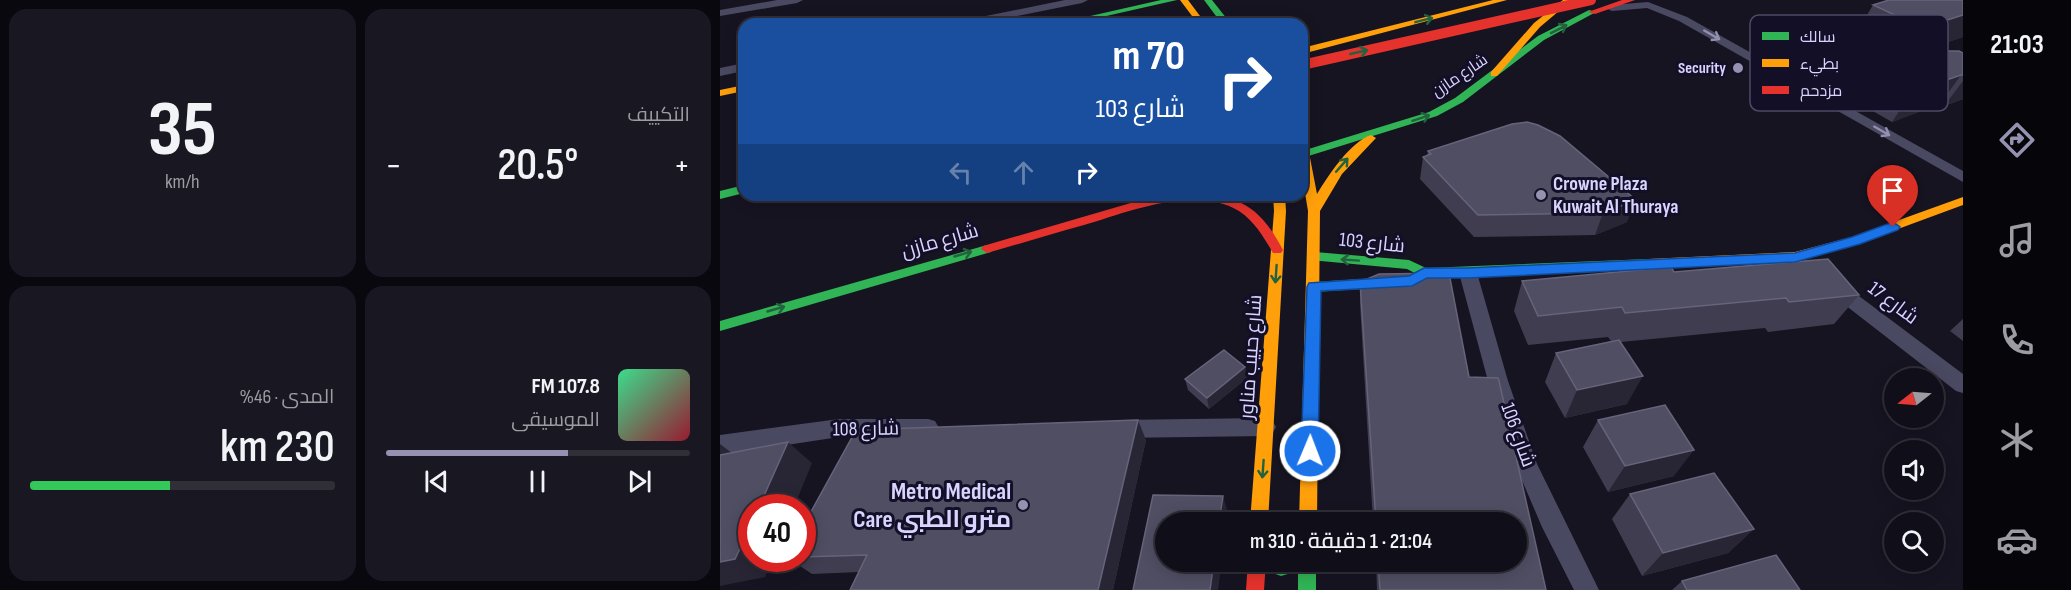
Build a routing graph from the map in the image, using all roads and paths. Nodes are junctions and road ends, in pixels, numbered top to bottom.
1 (797, 0) edge
2 (1082, 0) edge
3 (1138, 0) edge
4 (1173, 0) edge
5 (1184, 0) edge
6 (1208, 0) edge
7 (1503, 0) edge
8 (1569, 0) edge
9 (1631, 0) edge
10 (1592, 6) edge
11 (720, 13) edge
12 (1112, 13) junction
13 (991, 18) edge
14 (1088, 18) edge
15 (1198, 18) edge
16 (1222, 18) edge
17 (1308, 49) edge
18 (1750, 57) edge
19 (1308, 64) edge
20 (738, 68) edge
21 (720, 72) edge
22 (1494, 74) junction
23 (738, 89) edge
24 (720, 93) edge
25 (1846, 111) edge
26 (1384, 130) junction
27 (1308, 150) edge
28 (1963, 177) edge
29 (1308, 178) edge
30 (738, 190) edge
31 (720, 195) edge
32 (1151, 201) edge
33 (1158, 201) edge
34 (1226, 201) edge
35 (1279, 201) edge
36 (1963, 201) edge
37 (1135, 206) junction
38 (1314, 211) junction
39 (1277, 250) junction
40 (1314, 257) junction
41 (1795, 257) junction
42 (1424, 273) junction
43 (1468, 273) junction
44 (1314, 287) junction
45 (720, 326) edge
46 (1963, 386) edge
47 (1265, 427) junction
48 (943, 428) edge
49 (1094, 429) edge
50 (720, 445) edge
51 (1260, 512) edge
52 (1308, 512) edge
53 (1256, 572) edge
54 (1307, 572) edge
55 (1255, 590) edge
56 (1307, 590) edge
57 (1587, 590) edge

1 - 11 street
2 - 13 street
3 - 12 main road
4 - 12 main road
5 - 15 main road
6 - 16 main road
17 -> 7 main road
8 - 22 main road
9 - 10 main road
10 -> 18 street
19 -> 10 main road, bridge
22 -> 10 main road, شارع مازن
12 - 14 main road
20 - 21 street
26 -> 22 main road, شارع مازن
23 - 24 main road
25 -> 28 street
26 - 27 main road, شارع مازن
38 -> 26 main road
29 - 38 main road
30 - 31 main road
32 - 37 main road, شارع مازن
33 - 37 main road
34 - 39 main road
35 - 39 main road, شارع حبيب مناور
36 - 41 main road, شارع 103
45 -> 37 main road, شارع مازن
38 - 40 main road
39 -> 47 main road, شارع حبيب مناور
42 -> 40 main road, شارع 103
40 - 44 main road
41 - 43 main road, شارع 103
41 - 46 street, شارع 17
42 - 43 main road, شارع 103
42 - 44 main road, شارع 103
43 - 57 street, شارع 106
44 - 52 main road
47 - 49 street
47 -> 51 main road, شارع حبيب مناور
48 - 50 street, شارع 108
53 - 55 main road
54 - 56 main road

